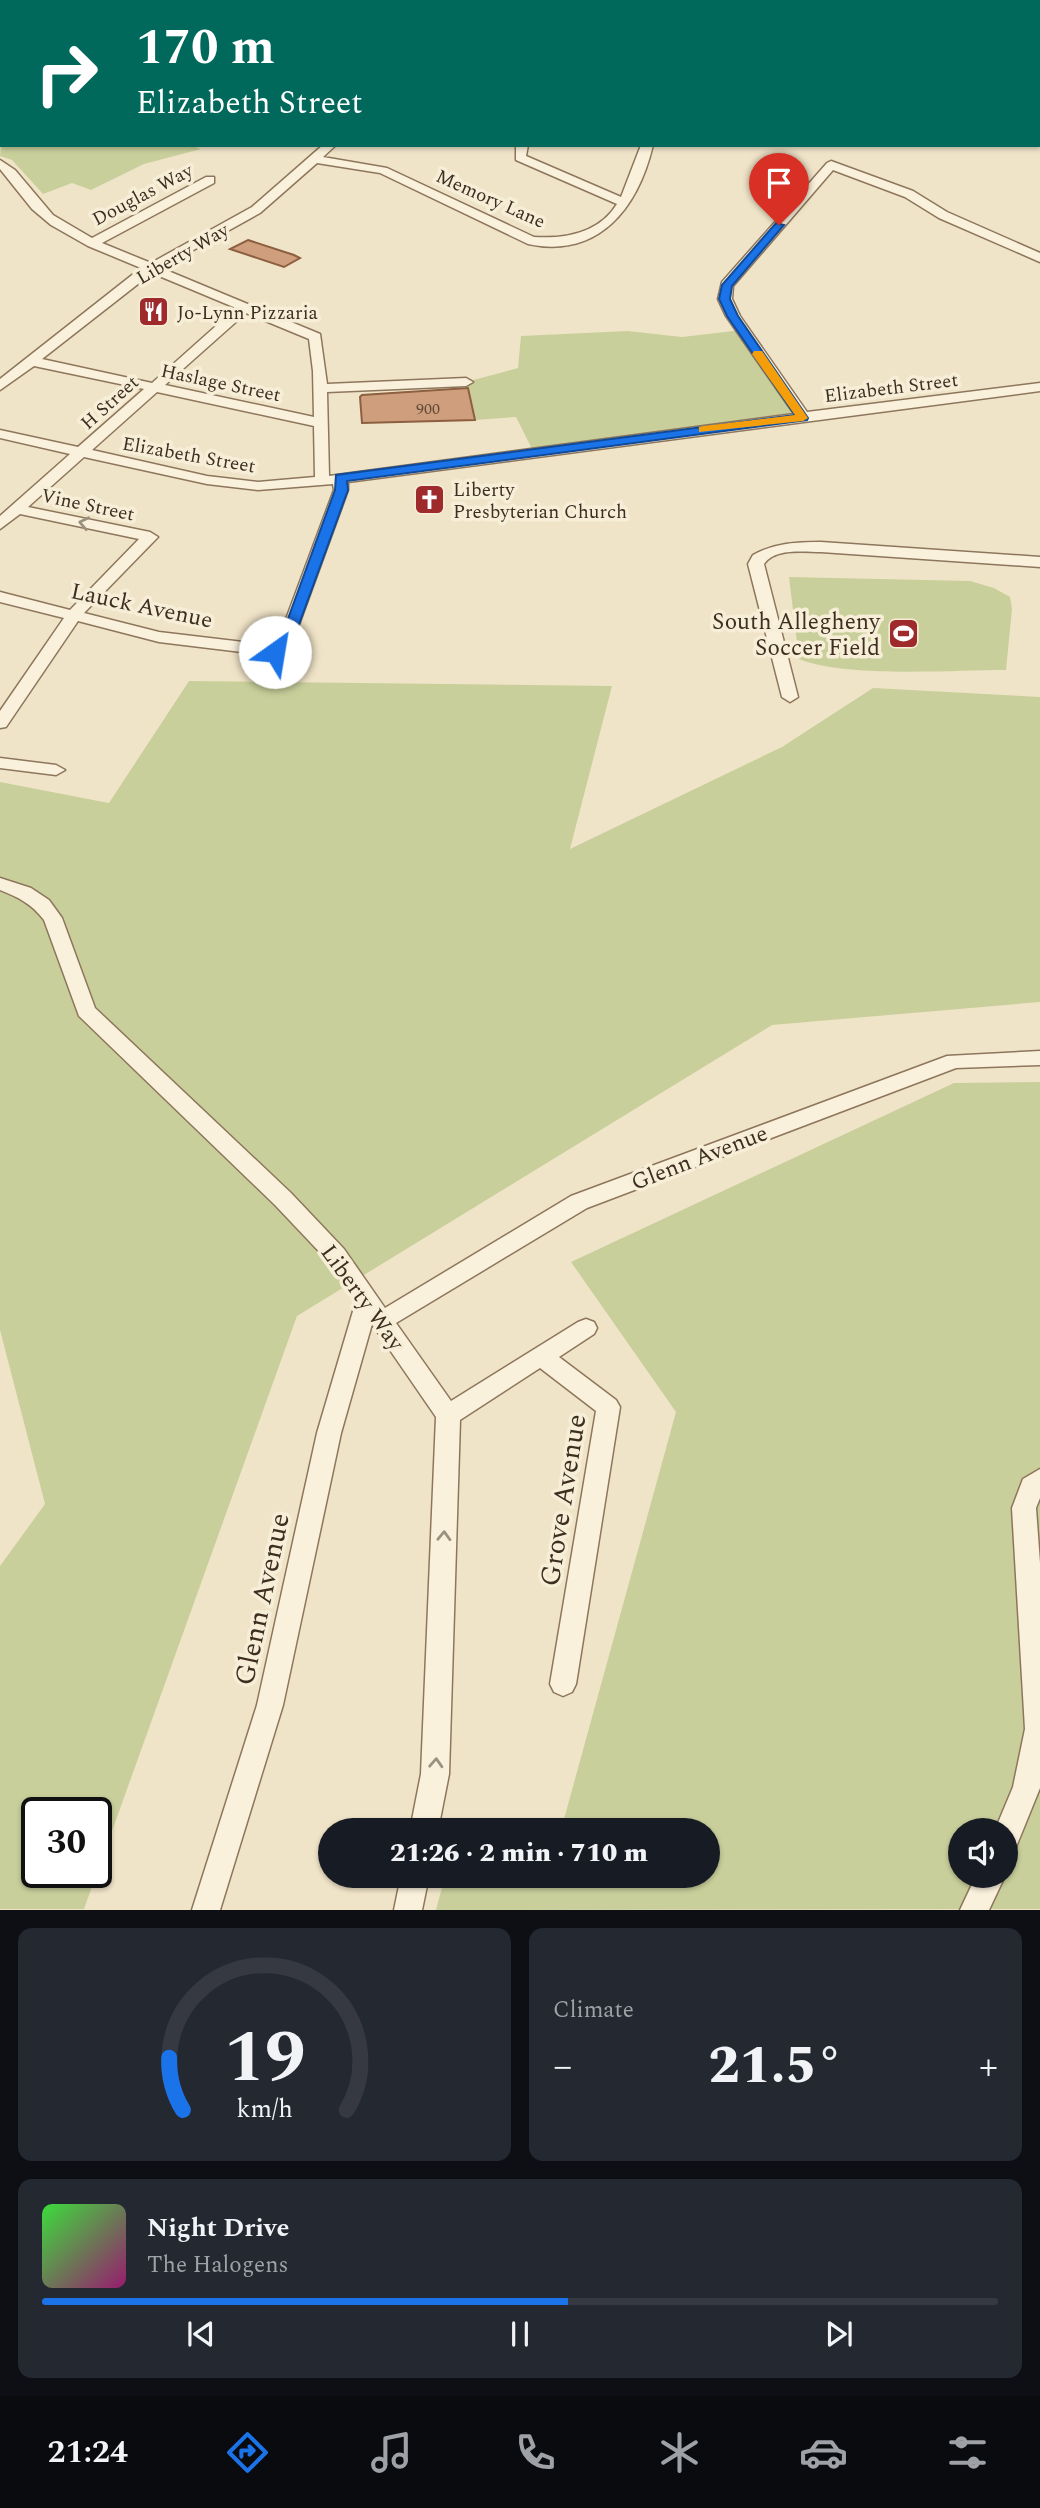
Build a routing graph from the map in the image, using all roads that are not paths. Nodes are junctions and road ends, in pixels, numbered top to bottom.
1 (328, 147) edge
2 (522, 147) edge
3 (647, 147) edge
4 (314, 159) junction
5 (0, 164) edge
6 (6, 172) edge
7 (210, 180) dead end
8 (622, 202) junction
9 (92, 243) junction
10 (1040, 258) edge
11 (151, 268) junction
12 (244, 308) junction
13 (32, 361) junction
14 (466, 382) dead end
15 (0, 386) edge
16 (1040, 387) edge
17 (154, 388) junction
18 (320, 388) junction
19 (803, 418) junction
20 (321, 423) junction
21 (0, 434) edge
22 (80, 453) junction
23 (340, 478) junction
24 (321, 481) junction
25 (18, 509) junction
26 (0, 524) edge
27 (1040, 562) edge
28 (0, 597) edge
29 (74, 615) junction
30 (790, 697) dead end
31 (0, 723) edge
32 (0, 763) edge
33 (56, 770) dead end
34 (0, 884) edge
35 (1040, 1058) edge
36 (367, 1300) junction
37 (382, 1321) junction
38 (586, 1328) dead end
39 (541, 1356) junction
40 (448, 1415) junction
41 (1040, 1479) edge
42 (563, 1684) dead end
43 (426, 1818) edge
44 (1014, 1818) edge
45 (412, 1888) edge
46 (985, 1888) edge
47 (206, 1909) edge
48 (408, 1909) edge
49 (974, 1909) edge

1 - 4 street, Liberty Way
2 - 8 street
3 - 8 street, Memory Lane
4 - 8 street, Memory Lane
4 - 11 street, Liberty Way
5 - 6 street
6 - 9 street
7 - 9 street, Douglas Way
9 - 11 street
10 - 19 street
11 - 12 street
11 - 13 street, Liberty Way
12 - 17 street, H Street
12 - 18 street
13 - 15 street, Liberty Way
13 - 17 street, Haslage Street
14 - 18 street
16 - 19 street, Elizabeth Street
17 - 20 street, Haslage Street
17 - 22 street, H Street
18 - 20 street
19 - 23 street, Elizabeth Street
20 - 24 street
21 - 22 street, Elizabeth Street
22 - 24 street, Elizabeth Street
22 - 25 street, H Street
23 - 24 street, Elizabeth Street
23 - 29 street, Lauck Avenue
25 - 26 street, H Street
29 -> 25 street, Vine Street
27 - 30 street
28 - 29 street, Lauck Avenue
29 - 31 street
32 - 33 street
34 - 36 street, Liberty Way
35 - 37 street, Glenn Avenue
36 - 37 street, Liberty Way
36 - 47 street, Glenn Avenue
37 - 40 street, Liberty Way
38 - 39 street
39 - 40 street
39 - 42 street, Grove Avenue
43 -> 40 street
41 - 44 street
45 - 48 street
46 - 49 street

